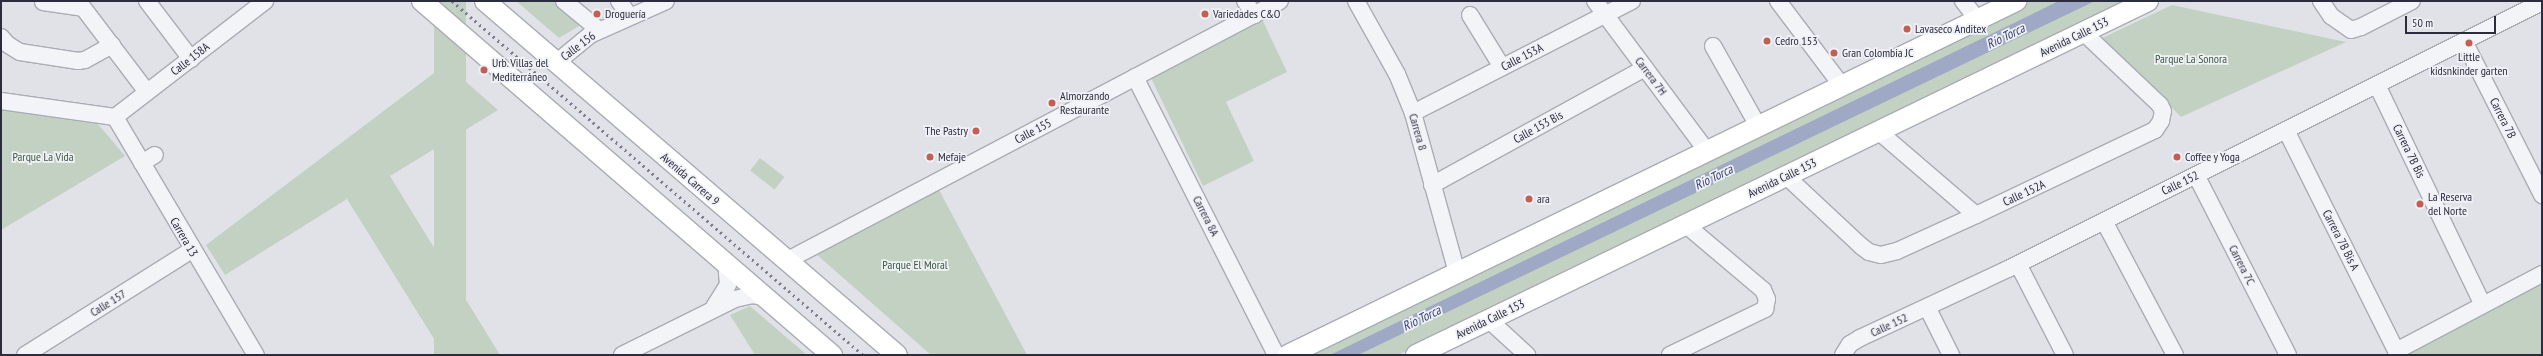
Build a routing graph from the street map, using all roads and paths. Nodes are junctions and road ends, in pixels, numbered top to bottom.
1 (147, 1) edge
2 (265, 1) edge
3 (422, 1) edge
4 (485, 1) edge
5 (564, 1) edge
6 (619, 1) edge
7 (666, 1) edge
8 (1246, 1) edge
9 (1280, 1) edge
10 (1356, 1) edge
11 (1595, 1) edge
12 (1632, 1) edge
13 (1778, 1) edge
14 (1964, 1) edge
15 (2016, 1) edge
16 (2148, 1) edge
17 (2321, 1) edge
18 (2412, 1) edge
19 (43, 2) edge
20 (2542, 2) edge
21 (81, 4) edge
22 (1254, 15) junction
23 (1470, 15) dead end
24 (1604, 15) junction
25 (630, 17) junction
26 (1978, 20) junction
27 (599, 30) junction
28 (2083, 32) junction
29 (1, 37) edge
30 (2464, 41) junction
31 (112, 45) junction
32 (1712, 46) dead end
33 (191, 59) junction
34 (556, 63) junction
35 (1502, 67) junction
36 (1645, 68) junction
37 (1135, 78) junction
38 (2377, 85) junction
39 (1842, 86) junction
40 (147, 92) junction
41 (1, 101) edge
42 (1413, 113) junction
43 (115, 117) junction
44 (1758, 126) junction
45 (2286, 130) junction
46 (1878, 131) junction
47 (1707, 151) junction
48 (2196, 175) junction
49 (1786, 176) junction
50 (1432, 185) junction
51 (2542, 195) edge
52 (1976, 215) junction
53 (2104, 221) junction
54 (1686, 225) junction
55 (192, 250) junction
56 (786, 261) junction
57 (726, 264) junction
58 (2018, 264) junction
59 (1457, 273) junction
60 (2542, 274) edge
61 (764, 297) junction
62 (2483, 304) junction
63 (1927, 306) junction
64 (711, 310) junction
65 (1489, 320) junction
66 (48, 349) edge
67 (1842, 354) edge
68 (24, 355) edge
69 (256, 355) edge
70 (622, 355) edge
71 (832, 355) edge
72 (897, 355) edge
73 (1276, 355) edge
74 (1288, 355) edge
75 (1416, 355) edge
76 (1527, 355) edge
77 (1670, 355) edge
78 (1951, 355) edge
79 (2065, 355) edge
80 (2175, 355) edge
81 (2288, 355) edge

1 - 33 street
2 - 33 street, Calle 158A
3 - 57 main road
4 - 34 main road, Avenida Carrera 9
5 - 27 street
6 - 25 street
7 - 25 street, Calle 156
8 - 22 street
9 - 22 street, Calle 155
10 - 42 street, Carrera 8
11 - 24 street, Carrera 7H
12 - 24 street, Calle 153A
13 - 39 street
14 - 26 street
15 - 26 main road
16 - 28 main road, Avenida Calle 153
17 - 18 street
19 - 21 street
20 - 30 street, Calle 152
21 - 31 street
22 - 37 street, Calle 155
23 - 35 street
24 - 35 street, Calle 153A
24 - 36 street, Carrera 7H
25 - 27 street, Calle 156
26 - 39 main road
27 - 34 street, Calle 156
28 - 46 main road, Avenida Calle 153
28 - 52 street, Calle 152A
29 - 31 street
30 - 38 street, Calle 152
30 - 51 street, Carrera 7B
31 - 40 street
32 - 44 street
33 - 40 street, Calle 158A
34 - 56 main road, Avenida Carrera 9
35 - 42 street, Calle 153A
36 - 47 street, Carrera 7H
36 - 50 street, Calle 153 Bis
37 - 56 street, Calle 155
37 - 73 street, Carrera 8A
38 - 45 street, Calle 152
38 - 62 street, Carrera 7B Bis
39 - 44 main road
40 - 43 street, Calle 158A
41 - 43 street
42 - 50 street, Carrera 8
43 - 55 street, Carrera 13
44 - 47 main road
45 - 48 street, Calle 152
45 - 62 street, Carrera 7B Bis A
46 - 49 main road, Avenida Calle 153
46 - 52 street
47 - 59 main road
48 - 53 street, Calle 152
48 - 81 street, Carrera 7C
49 - 52 street, Calle 152A
49 - 54 main road, Avenida Calle 153
50 - 59 street, Carrera 8
53 - 58 street, Calle 152
53 - 80 street
54 - 65 main road, Avenida Calle 153
54 - 77 street
55 - 66 street, Calle 157
55 - 69 street, Carrera 13
56 - 72 main road, Avenida Carrera 9
57 - 61 main road
57 - 64 street
58 - 63 street, Calle 152
58 - 79 street
59 - 74 main road
60 - 62 street
61 - 64 street
61 - 71 main road
63 - 67 street, Calle 152
63 - 78 street
64 - 70 street
65 - 75 main road, Avenida Calle 153
65 - 76 street
66 - 68 street, Calle 157

